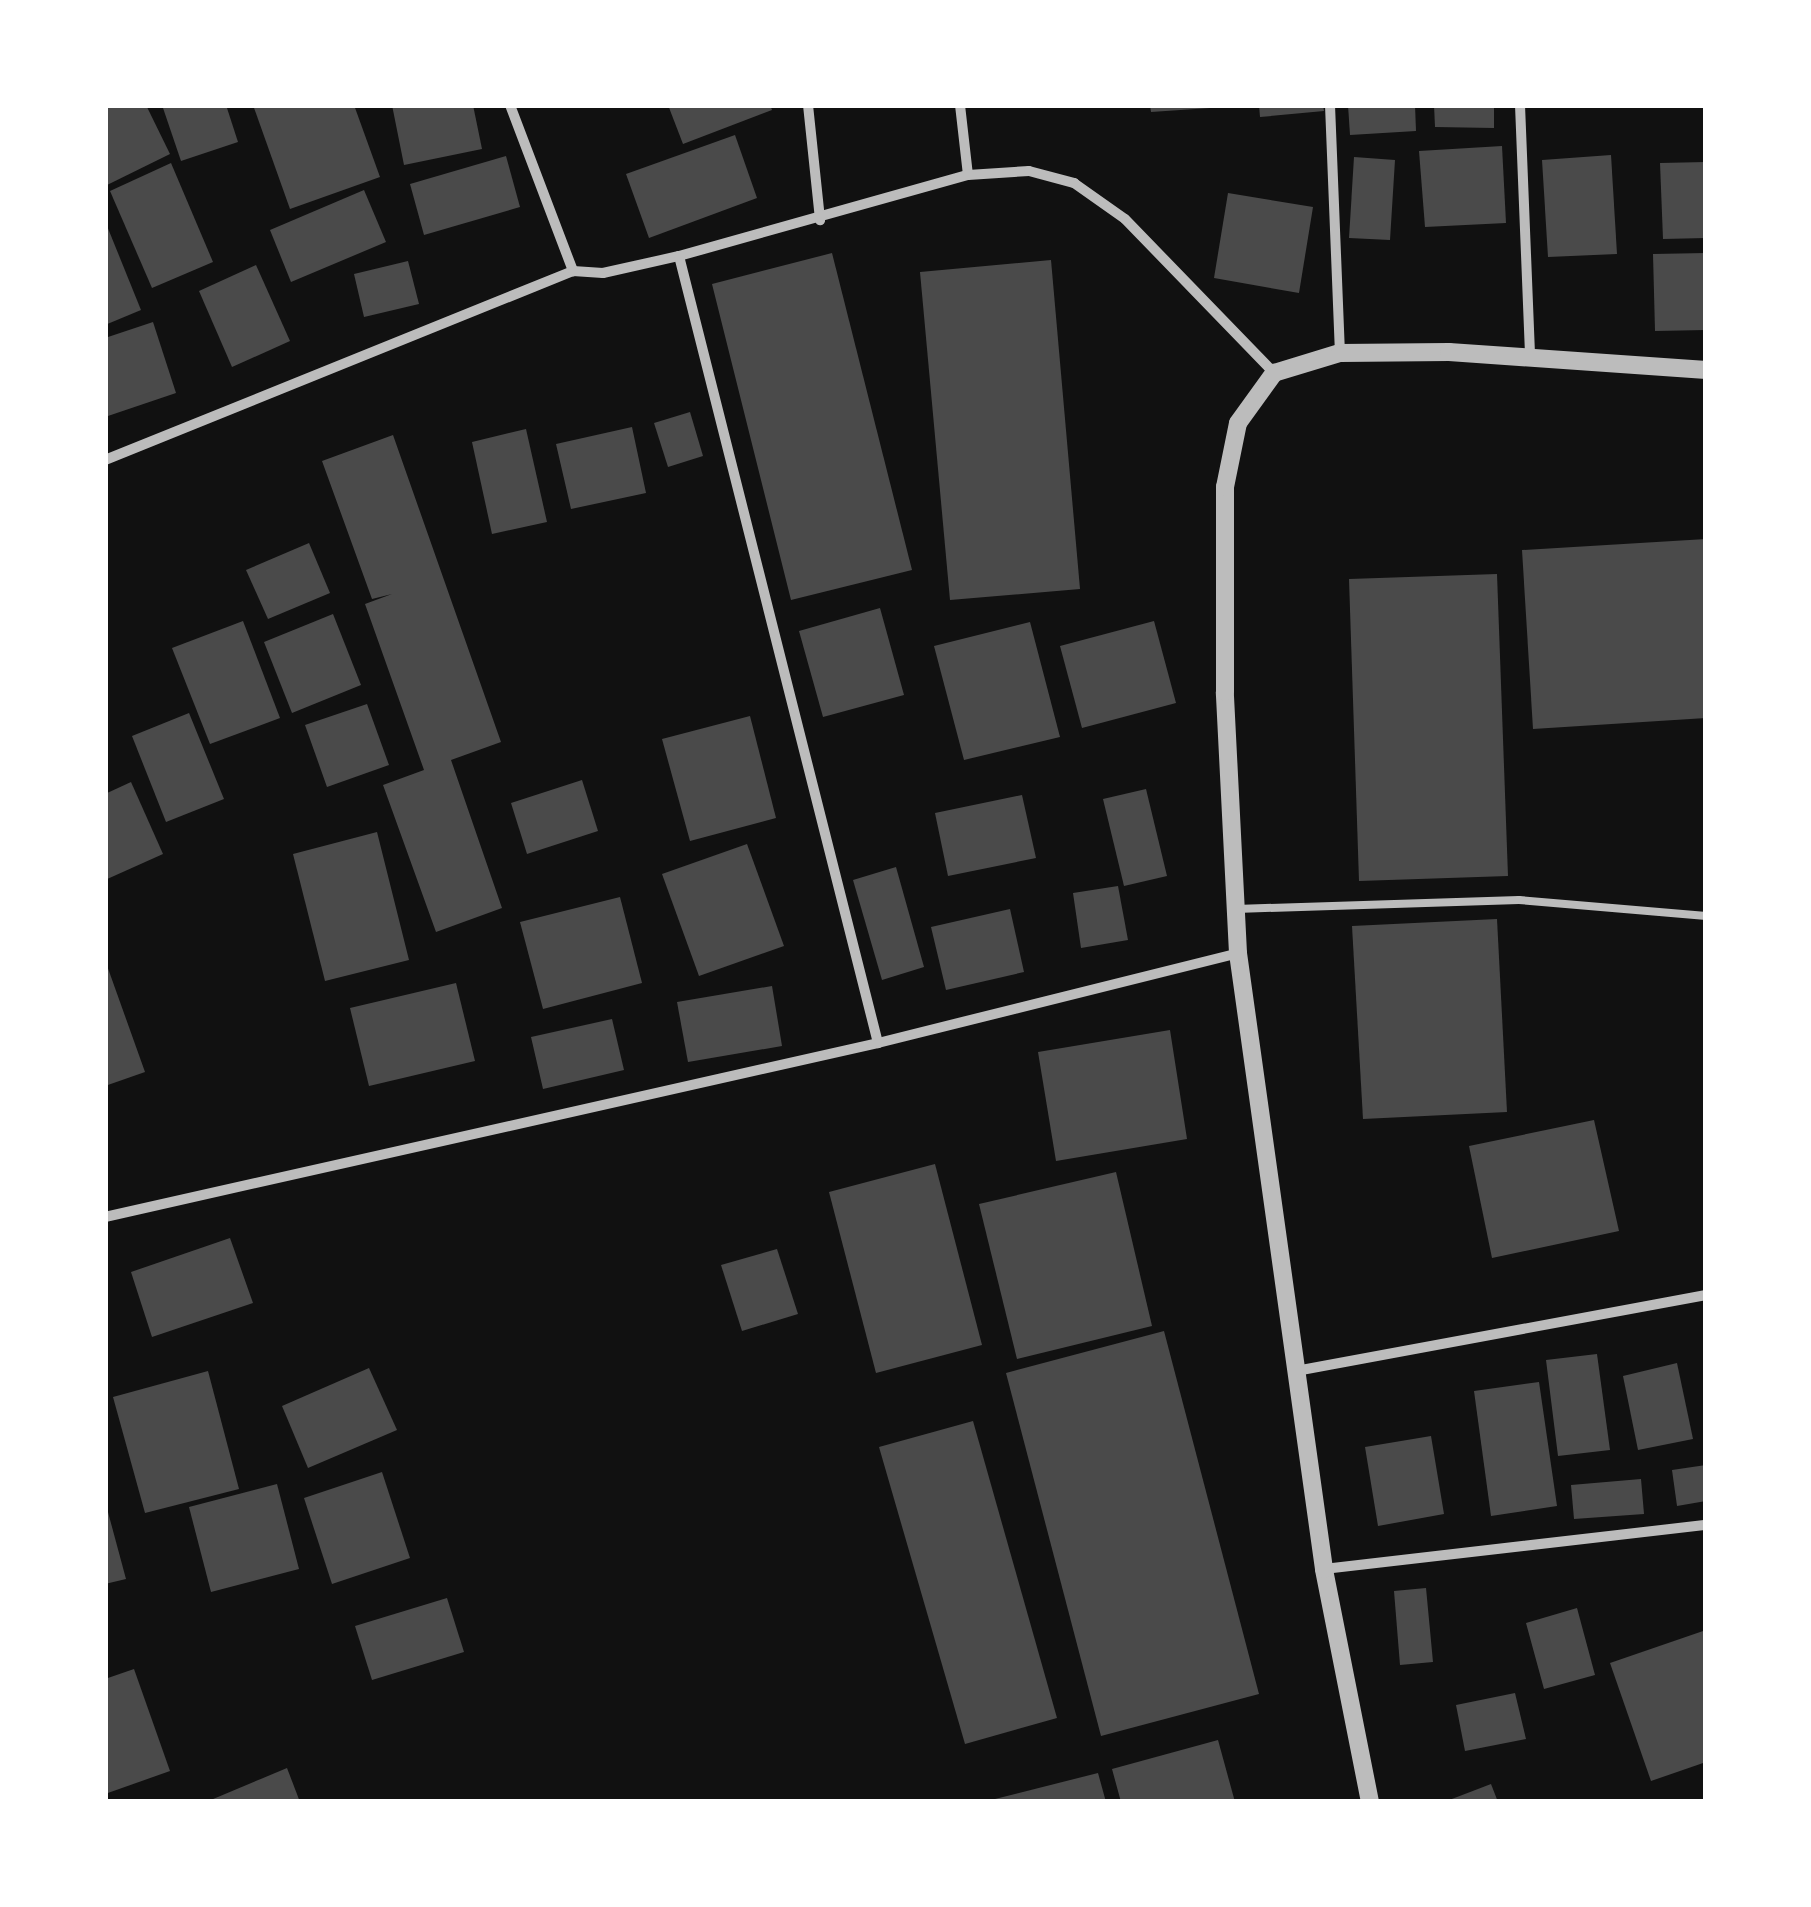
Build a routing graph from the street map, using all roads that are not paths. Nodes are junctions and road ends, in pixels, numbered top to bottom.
1 (510, 105) edge
2 (808, 105) edge
3 (960, 105) edge
4 (1330, 105) edge
5 (1520, 105) edge
6 (968, 175) junction
7 (820, 220) junction
8 (680, 256) junction
9 (573, 271) junction
10 (1340, 353) junction
11 (1530, 356) junction
12 (1706, 370) edge
13 (1274, 373) junction
14 (105, 460) edge
15 (1236, 908) junction
16 (1706, 916) edge
17 (1238, 953) junction
18 (878, 1043) junction
19 (105, 1217) edge
20 (1706, 1295) edge
21 (1296, 1371) junction
22 (1706, 1525) edge
23 (1324, 1568) junction
24 (1370, 1802) edge

1 - 9 street
2 - 7 street
3 - 6 street
4 - 10 street
5 - 11 street
6 - 7 street
6 - 13 street
7 - 8 street
8 - 9 street
8 - 18 street
9 - 14 street
10 - 11 street
10 - 13 street
11 - 12 street
13 - 15 street
15 - 16 lane
15 - 17 street
17 - 18 street
17 - 21 street
18 - 19 street
20 - 21 street
21 - 23 street
22 - 23 street
23 - 24 street

